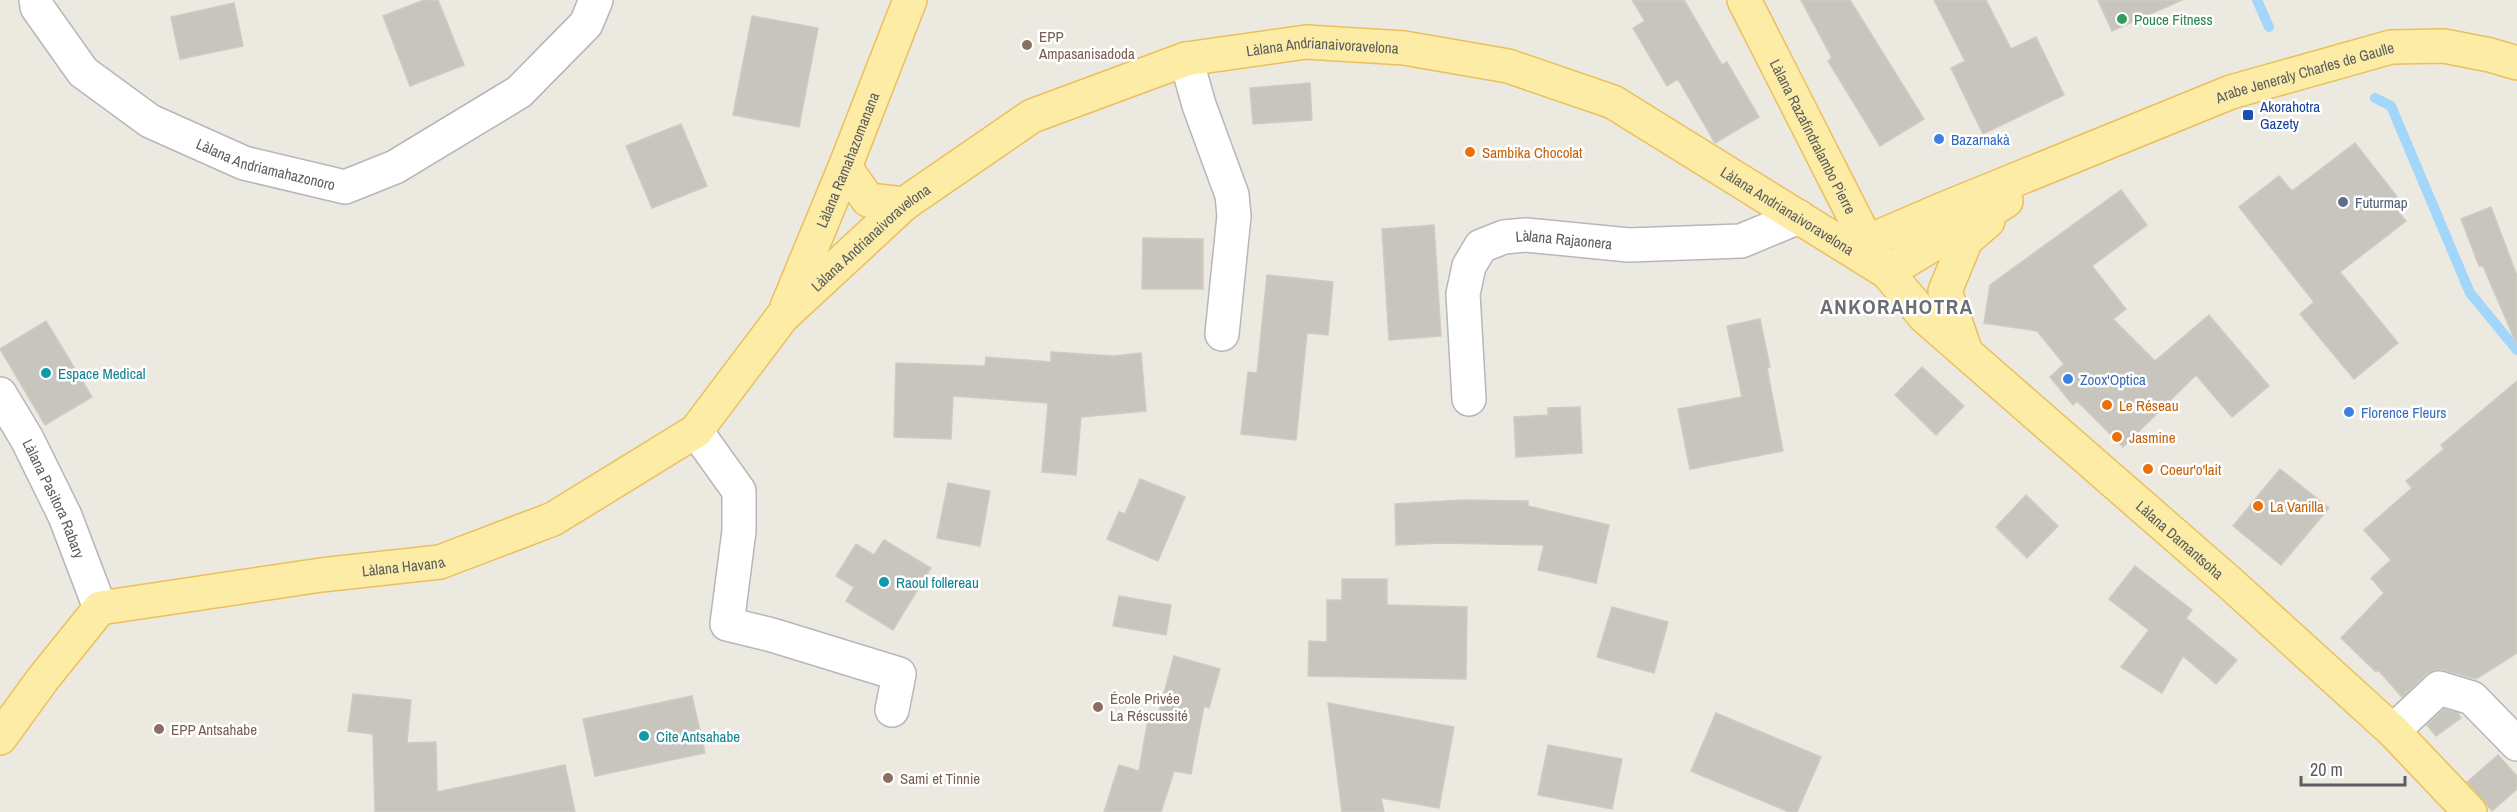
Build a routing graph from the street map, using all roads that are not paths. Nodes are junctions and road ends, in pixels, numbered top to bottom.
1 (36, 0) edge
2 (596, 0) edge
3 (910, 0) edge
4 (1744, 0) edge
5 (1186, 59) junction
6 (2517, 63) edge
7 (2098, 147) junction
8 (845, 167) junction
9 (1838, 184) junction
10 (2025, 189) junction
11 (904, 204) junction
12 (1799, 217) junction
13 (1867, 242) junction
14 (1887, 272) junction
15 (782, 317) junction
16 (1222, 334) dead end
17 (1966, 352) junction
18 (0, 394) edge
19 (1469, 399) dead end
20 (696, 431) junction
21 (99, 608) junction
22 (892, 710) dead end
23 (2393, 731) junction
24 (0, 738) edge
25 (2517, 744) edge
26 (2470, 812) edge

1 - 2 street, Làlana Andriamahazonoro
3 - 8 main road, Làlana Ramahazomanana
4 - 9 main road, Làlana Razafindralambo Pierre
5 - 11 main road, Làlana Andrianaivoravelona
5 - 12 main road, Làlana Andrianaivoravelona
5 - 16 street
6 - 7 main road, Arabe Jeneraly Charles de Gaulle
7 - 10 main road, Arabe Jeneraly Charles de Gaulle
7 - 13 main road, Arabe Jeneraly Charles de Gaulle
8 - 11 main road
8 - 15 main road, Làlana Ramahazomanana
9 - 12 main road
9 - 13 main road, Làlana Razafindralambo Pierre
10 - 14 main road, Arabe Jeneraly Charles de Gaulle
10 - 17 main road
11 - 15 main road, Làlana Andrianaivoravelona
12 - 14 main road, Làlana Andrianaivoravelona
12 - 19 street, Làlana Rajaonera
13 - 14 main road, Làlana Razafindralambo Pierre
14 - 17 main road, Làlana Damantsoha
15 - 20 main road, Làlana Havana
17 - 23 main road, Làlana Damantsoha
18 - 21 street, Làlana Pasitora Rabary
20 - 21 main road, Làlana Havana
20 - 22 street
21 - 24 main road
23 - 25 street
23 - 26 main road, Làlana Damantsoha

